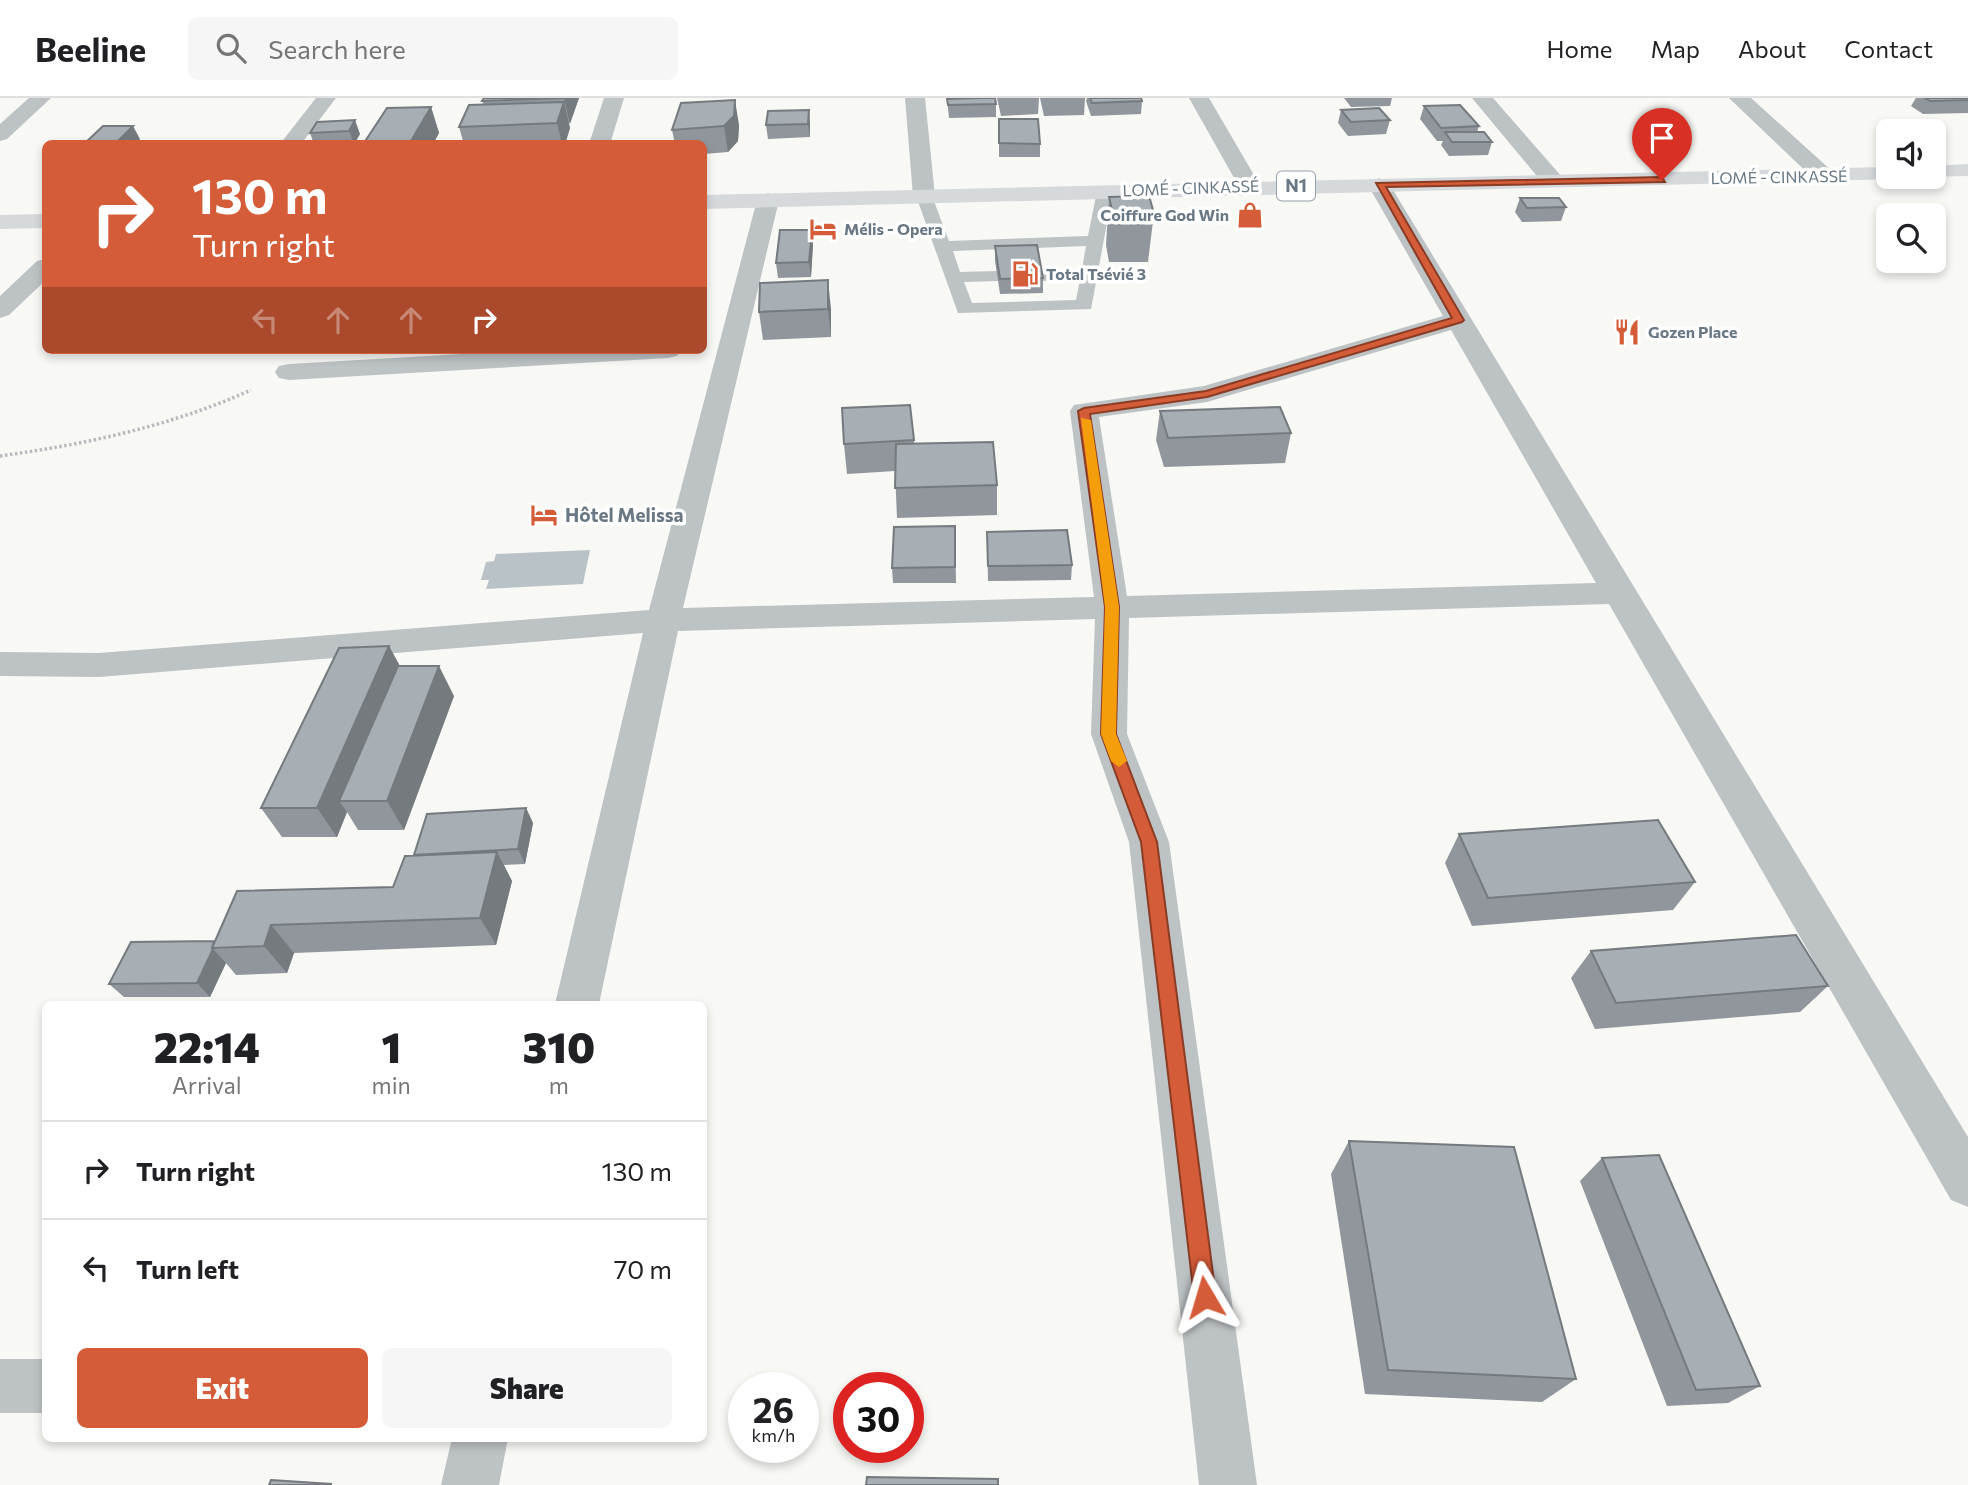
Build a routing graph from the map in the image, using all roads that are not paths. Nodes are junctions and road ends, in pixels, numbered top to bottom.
1 (41, 98) edge
2 (326, 98) edge
3 (614, 98) edge
4 (915, 98) edge
5 (1199, 98) edge
6 (1482, 98) edge
7 (1739, 98) edge
8 (0, 135) edge
9 (293, 140) edge
10 (600, 140) edge
11 (1968, 170) edge
12 (1946, 171) edge
13 (1876, 175) edge
14 (1825, 177) junction
15 (1553, 183) junction
16 (1380, 185) junction
17 (1250, 187) junction
18 (1105, 191) junction
19 (924, 196) junction
20 (768, 200) junction
21 (707, 202) edge
22 (42, 221) edge
23 (0, 222) edge
24 (1095, 241) junction
25 (943, 246) junction
26 (42, 270) edge
27 (1089, 274) junction
28 (998, 276) edge
29 (1039, 276) edge
30 (954, 277) junction
31 (0, 310) edge
32 (1459, 320) junction
33 (717, 347) edge
34 (599, 354) edge
35 (289, 372) road end
36 (1620, 593) junction
37 (1112, 607) junction
38 (663, 620) junction
39 (0, 664) edge
40 (578, 1001) edge
41 (1968, 1183) edge
42 (0, 1386) edge
43 (42, 1386) edge
44 (479, 1442) edge
45 (470, 1485) edge
46 (1228, 1485) edge

1 - 8 street
2 - 9 street
3 - 10 street
4 - 19 street
5 - 17 street
6 - 15 street
7 - 14 street
11 - 12 highway
13 - 14 highway, LOMÉ - CINKASSÉ / N1
14 - 15 highway, LOMÉ - CINKASSÉ / N1
15 - 16 highway, LOMÉ - CINKASSÉ / N1
16 - 17 highway, LOMÉ - CINKASSÉ / N1
16 - 32 street
17 - 18 highway, LOMÉ - CINKASSÉ / N1
18 - 19 highway, LOMÉ - CINKASSÉ / N1
18 - 24 lane
19 - 20 highway, LOMÉ - CINKASSÉ / N1
19 - 25 lane
20 - 21 highway, LOMÉ - CINKASSÉ / N1
20 - 33 street
22 - 23 highway
24 - 25 lane
24 - 27 lane
25 - 30 lane
26 - 31 street
27 - 29 lane
27 - 30 lane
28 - 30 lane
32 - 36 street
32 - 37 street
33 - 38 street
34 - 35 street
36 - 37 street
36 - 41 street
37 - 38 street
37 - 46 street
38 - 39 street
38 - 40 street
42 - 43 street
44 - 45 street

